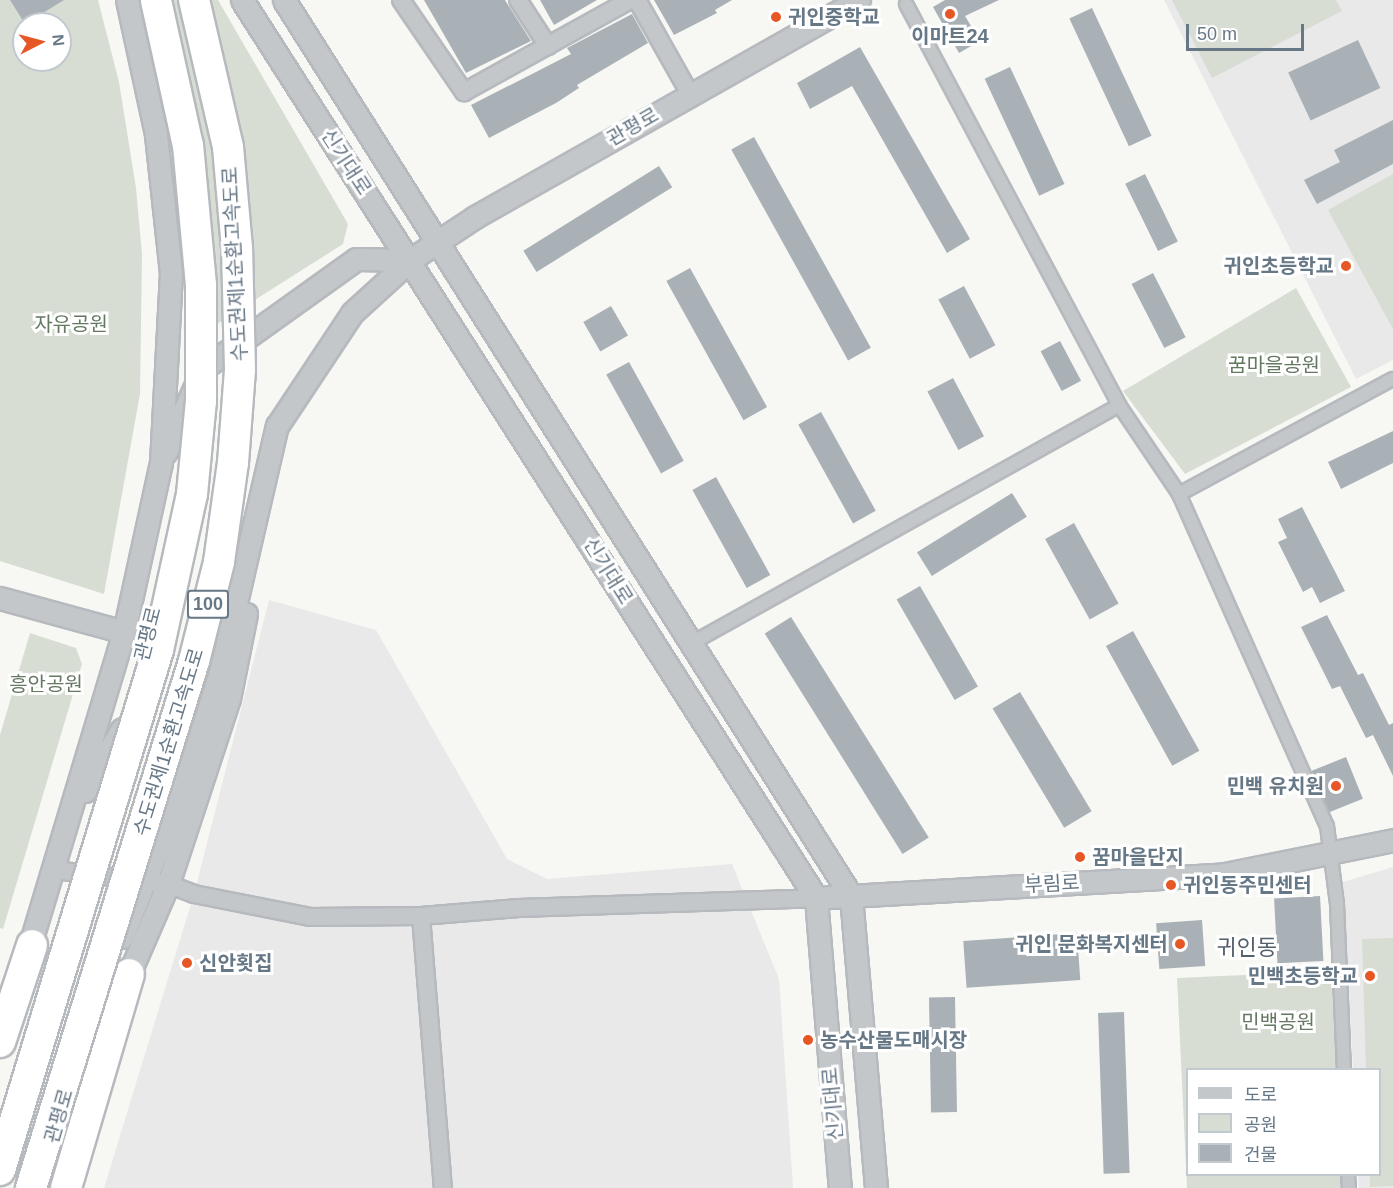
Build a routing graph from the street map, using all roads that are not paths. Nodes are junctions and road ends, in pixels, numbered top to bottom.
1 (127, 0) edge
2 (150, 0) edge
3 (156, 0) edge
4 (194, 0) edge
5 (242, 0) edge
6 (285, 0) edge
7 (401, 0) edge
8 (518, 0) edge
9 (630, 0) edge
10 (637, 0) edge
11 (859, 0) edge
12 (906, 4) dead end
13 (548, 46) junction
14 (691, 96) junction
15 (437, 242) junction
16 (411, 260) junction
17 (204, 368) junction
18 (1393, 379) edge
19 (1119, 405) junction
20 (277, 426) junction
21 (161, 463) junction
22 (1179, 494) junction
23 (0, 598) edge
24 (124, 632) junction
25 (692, 643) junction
26 (122, 729) junction
27 (186, 782) junction
28 (70, 817) junction
29 (1393, 840) edge
30 (1333, 853) junction
31 (55, 870) junction
32 (79, 874) junction
33 (145, 882) junction
34 (168, 884) junction
35 (851, 896) junction
36 (816, 898) junction
37 (421, 916) junction
38 (32, 945) junction
39 (129, 974) joint
40 (0, 1014) edge
41 (0, 1042) edge
42 (1344, 1068) edge
43 (0, 1126) edge
44 (0, 1170) edge
45 (31, 1188) edge
46 (38, 1188) edge
47 (66, 1188) edge
48 (77, 1188) edge
49 (443, 1188) edge
50 (840, 1188) edge
51 (876, 1188) edge

1 - 21 street
2 - 17 street
3 - 44 highway, 수도권제1순환고속도로 / 100, bridge
4 - 45 highway, 수도권제1순환고속도로 / 100, bridge
5 - 16 street, 신기대로
6 - 15 street, 신기대로
7 - 13 street
8 - 13 street
9 - 13 street
10 - 14 street
11 - 14 street, 관평로
12 - 19 street
14 - 15 street, 관평로
15 - 16 street, 관평로
15 - 25 street, 신기대로
16 - 17 street
16 - 20 street, 관평로
16 - 36 street, 신기대로
17 - 21 street
17 - 26 street, 관평로
18 - 22 street
19 - 22 street
19 - 25 street
20 - 27 street, 관평로
20 - 34 street
21 - 24 street
22 - 30 street
23 - 24 street
24 - 28 street
25 - 35 street, 신기대로
26 - 28 street
26 - 32 street, 관평로
27 - 33 street, 관평로
27 - 34 street
28 - 31 street
29 - 30 street, 부림로
30 - 35 street, 부림로
30 - 42 street
31 - 32 street
31 - 38 street
32 - 33 street
32 - 43 street, 관평로
33 - 34 street
33 - 46 street, 관평로
34 - 37 street
34 - 39 street
34 - 48 street
35 - 36 street, 부림로
35 - 51 street, 신기대로
36 - 37 street
36 - 50 street, 신기대로
37 - 49 street
38 - 40 street
38 - 41 highway
39 - 47 highway

